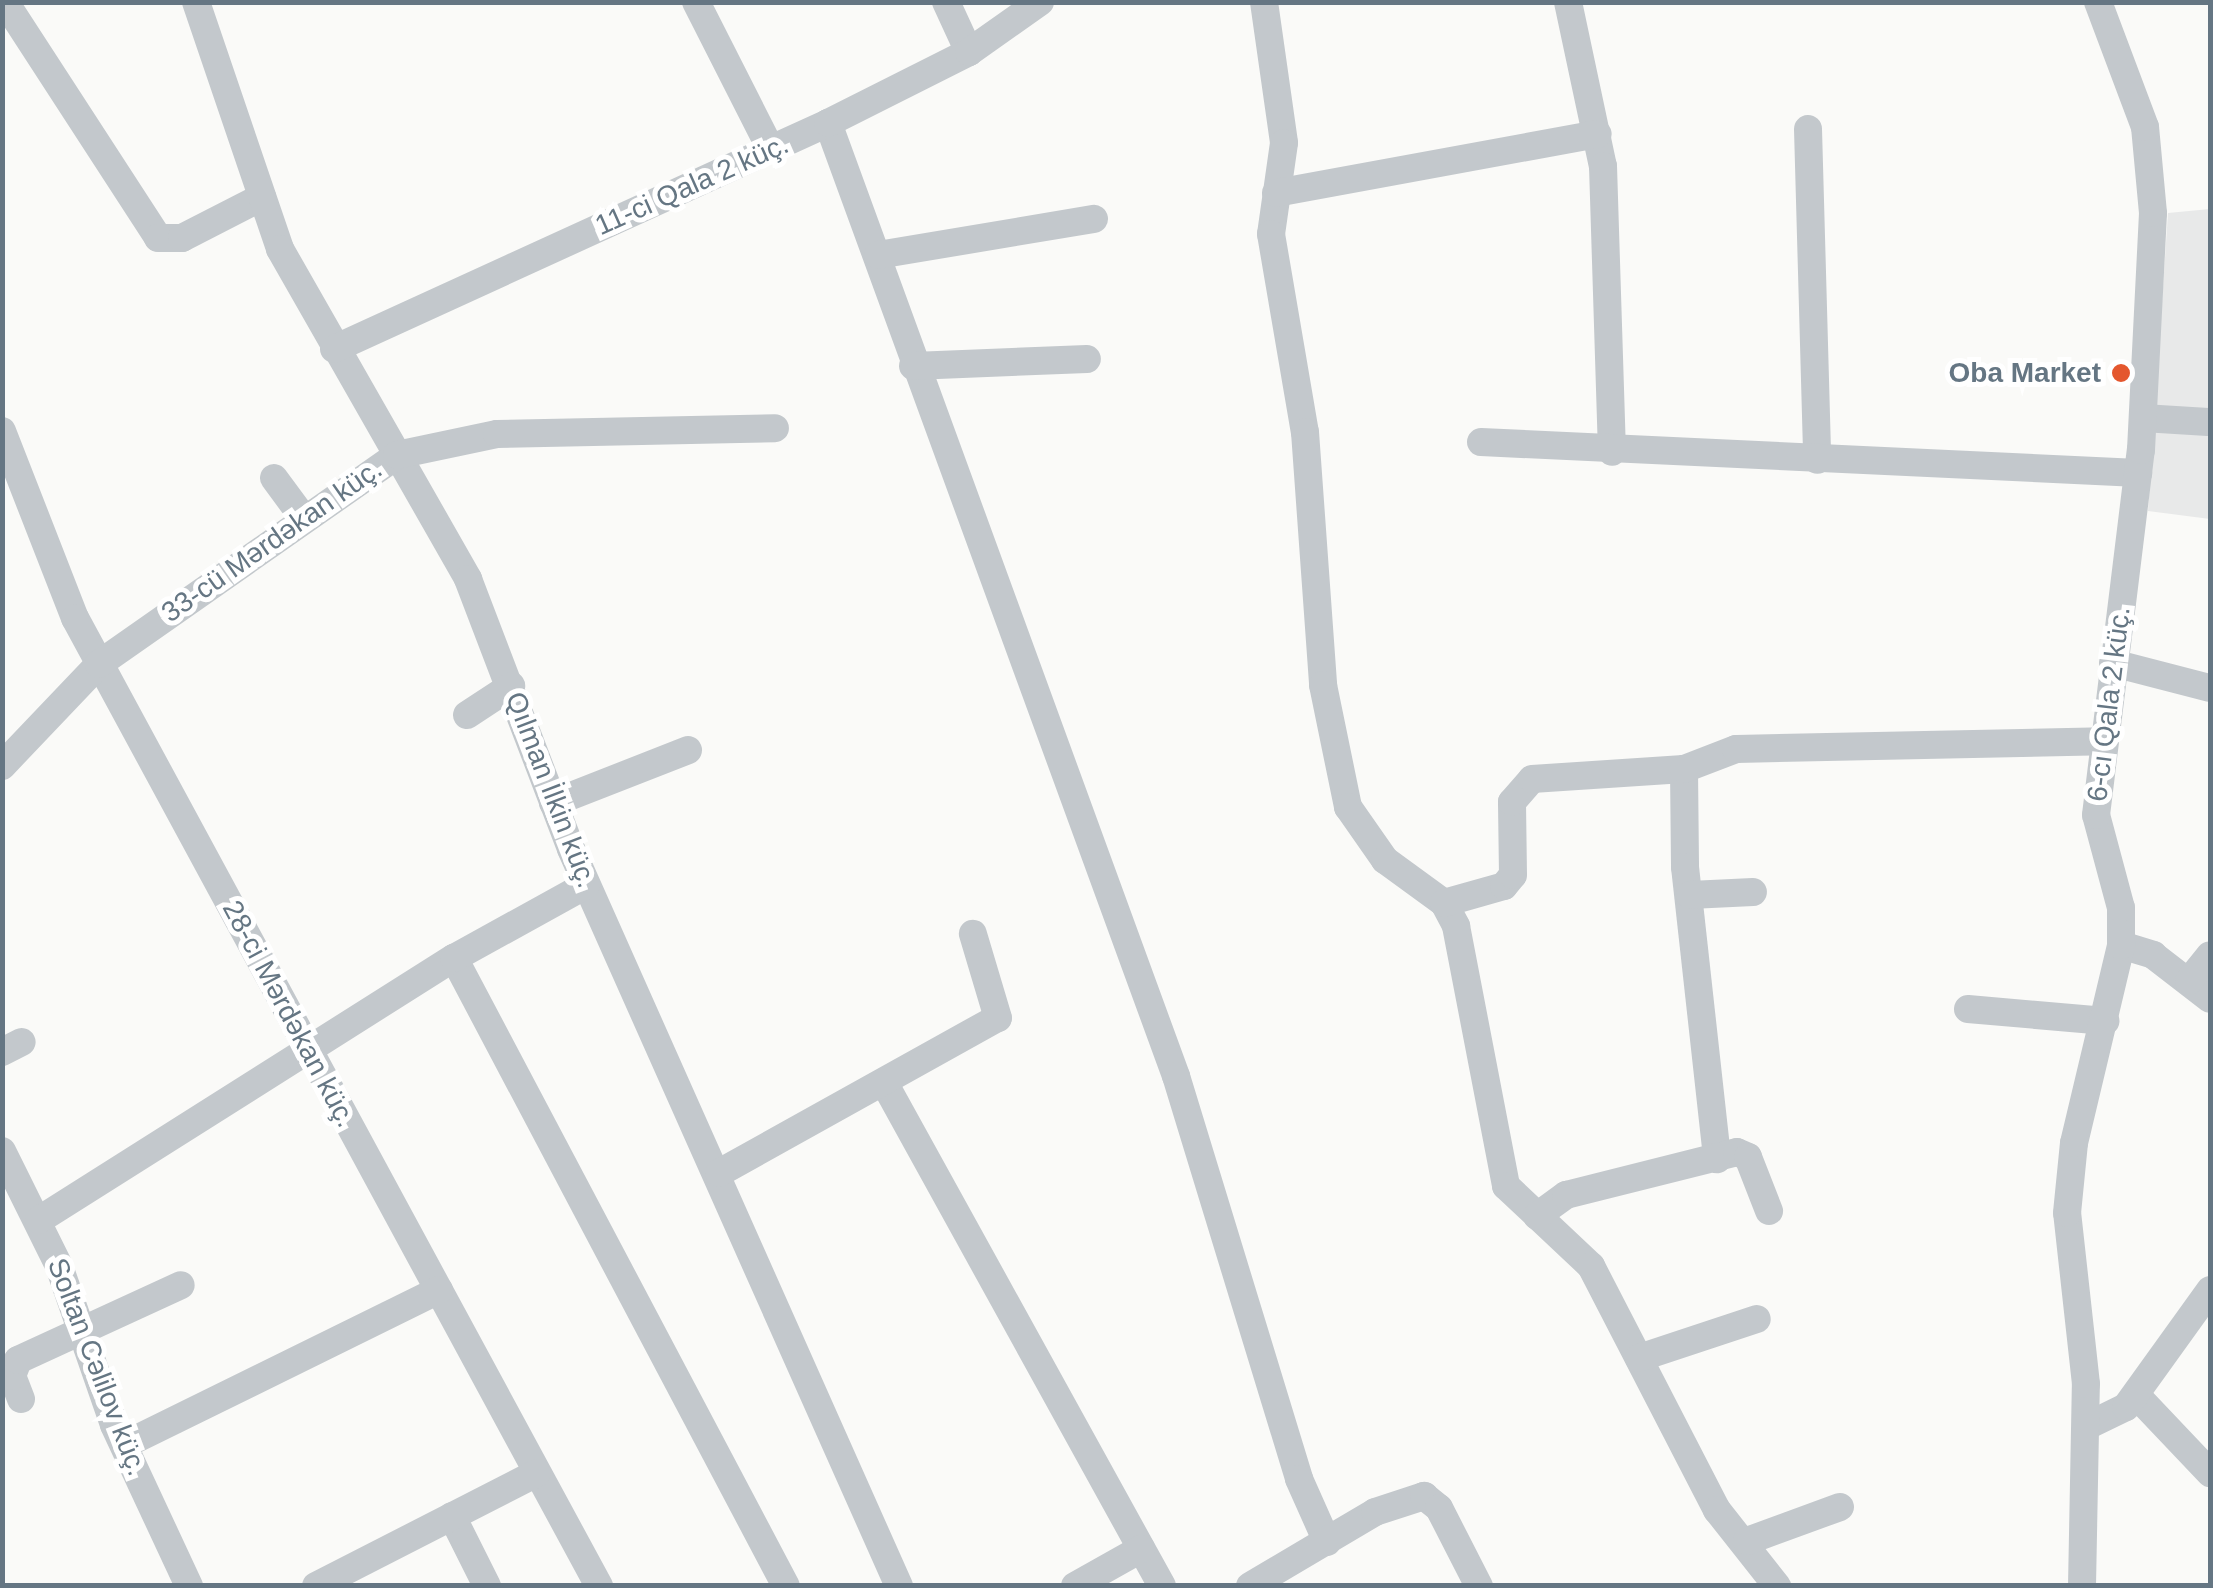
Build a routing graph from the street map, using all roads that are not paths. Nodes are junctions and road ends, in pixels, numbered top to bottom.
1 (5, 2) edge
2 (196, 2) edge
3 (696, 2) edge
4 (946, 2) edge
5 (1040, 2) edge
6 (1264, 2) edge
7 (1568, 2) edge
8 (2098, 2) edge
9 (970, 52) junction
10 (828, 123) junction
11 (1808, 129) dead end
12 (1598, 134) junction
13 (771, 150) junction
14 (1276, 193) junction
15 (262, 197) junction
16 (1094, 219) dead end
17 (878, 255) junction
18 (334, 349) junction
19 (1088, 359) dead end
20 (913, 366) junction
21 (2143, 418) junction
22 (2208, 422) edge
23 (775, 428) dead end
24 (2, 431) edge
25 (1482, 442) dead end
26 (1612, 452) junction
27 (397, 455) junction
28 (1817, 460) junction
29 (2138, 474) junction
30 (274, 478) dead end
31 (302, 516) junction
32 (2113, 663) junction
33 (99, 664) junction
34 (511, 686) junction
35 (2210, 688) edge
36 (466, 715) dead end
37 (2102, 742) junction
38 (688, 750) dead end
39 (2, 766) edge
40 (1684, 769) junction
41 (554, 803) junction
42 (586, 885) junction
43 (1753, 892) dead end
44 (1690, 895) junction
45 (1444, 903) junction
46 (973, 934) dead end
47 (2122, 945) junction
48 (2210, 954) edge
49 (454, 958) junction
50 (2200, 990) edge
51 (1968, 1009) dead end
52 (2104, 1021) junction
53 (310, 1052) junction
54 (886, 1086) junction
55 (2, 1150) edge
56 (1716, 1159) junction
57 (719, 1173) junction
58 (1769, 1211) dead end
59 (1537, 1216) junction
60 (39, 1220) junction
61 (181, 1285) dead end
62 (439, 1290) junction
63 (2210, 1290) edge
64 (1757, 1319) dead end
65 (84, 1332) junction
66 (1639, 1358) junction
67 (2136, 1395) junction
68 (21, 1400) dead end
69 (2087, 1426) junction
70 (124, 1445) junction
71 (537, 1473) junction
72 (2210, 1473) edge
73 (1840, 1507) dead end
74 (452, 1516) junction
75 (1326, 1542) junction
76 (1747, 1542) junction
77 (1141, 1549) junction
78 (189, 1586) edge
79 (316, 1586) edge
80 (487, 1586) edge
81 (599, 1586) edge
82 (786, 1586) edge
83 (899, 1586) edge
84 (1075, 1586) edge
85 (1162, 1586) edge
86 (1250, 1586) edge
87 (1478, 1586) edge
88 (1777, 1586) edge
89 (2082, 1586) edge

1 - 15 street
2 - 15 street, Qılman İlkin küç.
3 - 13 street
4 - 9 street
5 - 9 street, 11-ci Qala 2 küç.
6 - 14 street
7 - 12 street
8 - 21 street, 6-cı Qala 2 küç.
9 - 10 street, 11-ci Qala 2 küç.
10 - 13 street, 11-ci Qala 2 küç.
10 - 17 street
11 - 28 street
12 - 14 street
12 - 26 street
13 - 18 street, 11-ci Qala 2 küç.
14 - 45 street
15 - 18 street, Qılman İlkin küç.
16 - 17 street
17 - 20 street
18 - 27 street, Qılman İlkin küç.
19 - 20 street
20 - 75 street
21 - 22 street
21 - 29 street, 6-cı Qala 2 küç.
23 - 27 street, 33-cü Mərdəkan küç.
24 - 33 street, 28-ci Mərdəkan küç.
25 - 26 street
26 - 28 street
27 - 31 street, 33-cü Mərdəkan küç.
27 - 34 street, Qılman İlkin küç.
28 - 29 street
29 - 32 street, 6-cı Qala 2 küç.
30 - 31 street
31 - 33 street, 33-cü Mərdəkan küç.
32 - 35 street
32 - 37 street, 6-cı Qala 2 küç.
33 - 39 street, 33-cü Mərdəkan küç.
33 - 53 street, 28-ci Mərdəkan küç.
34 - 36 street
34 - 41 street, Qılman İlkin küç.
37 - 40 street
37 - 47 street, 6-cı Qala 2 küç.
38 - 41 street
40 - 44 street
40 - 45 street
41 - 42 street, Qılman İlkin küç.
42 - 49 street
42 - 57 street, Qılman İlkin küç.
43 - 44 street
44 - 56 street
45 - 59 street
46 - 54 street
47 - 50 street
47 - 52 street, 6-cı Qala 2 küç.
48 - 50 street
49 - 53 street
49 - 82 street
51 - 52 street
52 - 69 street, 6-cı Qala 2 küç.
53 - 60 street
53 - 62 street, 28-ci Mərdəkan küç.
54 - 57 street
54 - 77 street
55 - 60 street, Soltan Cəlilov küç.
56 - 58 street
56 - 59 street
57 - 83 street, Qılman İlkin küç.
59 - 66 street
60 - 65 street, Soltan Cəlilov küç.
61 - 65 street
62 - 70 street
62 - 71 street, 28-ci Mərdəkan küç.
63 - 67 street
64 - 66 street
65 - 68 street
65 - 70 street, Soltan Cəlilov küç.
66 - 76 street
67 - 69 street
67 - 72 street
69 - 89 street, 6-cı Qala 2 küç.
70 - 78 street, Soltan Cəlilov küç.
71 - 74 street
71 - 81 street, 28-ci Mərdəkan küç.
73 - 76 street
74 - 79 street
74 - 80 street
75 - 86 street
75 - 87 street
76 - 88 street
77 - 84 street
77 - 85 street

